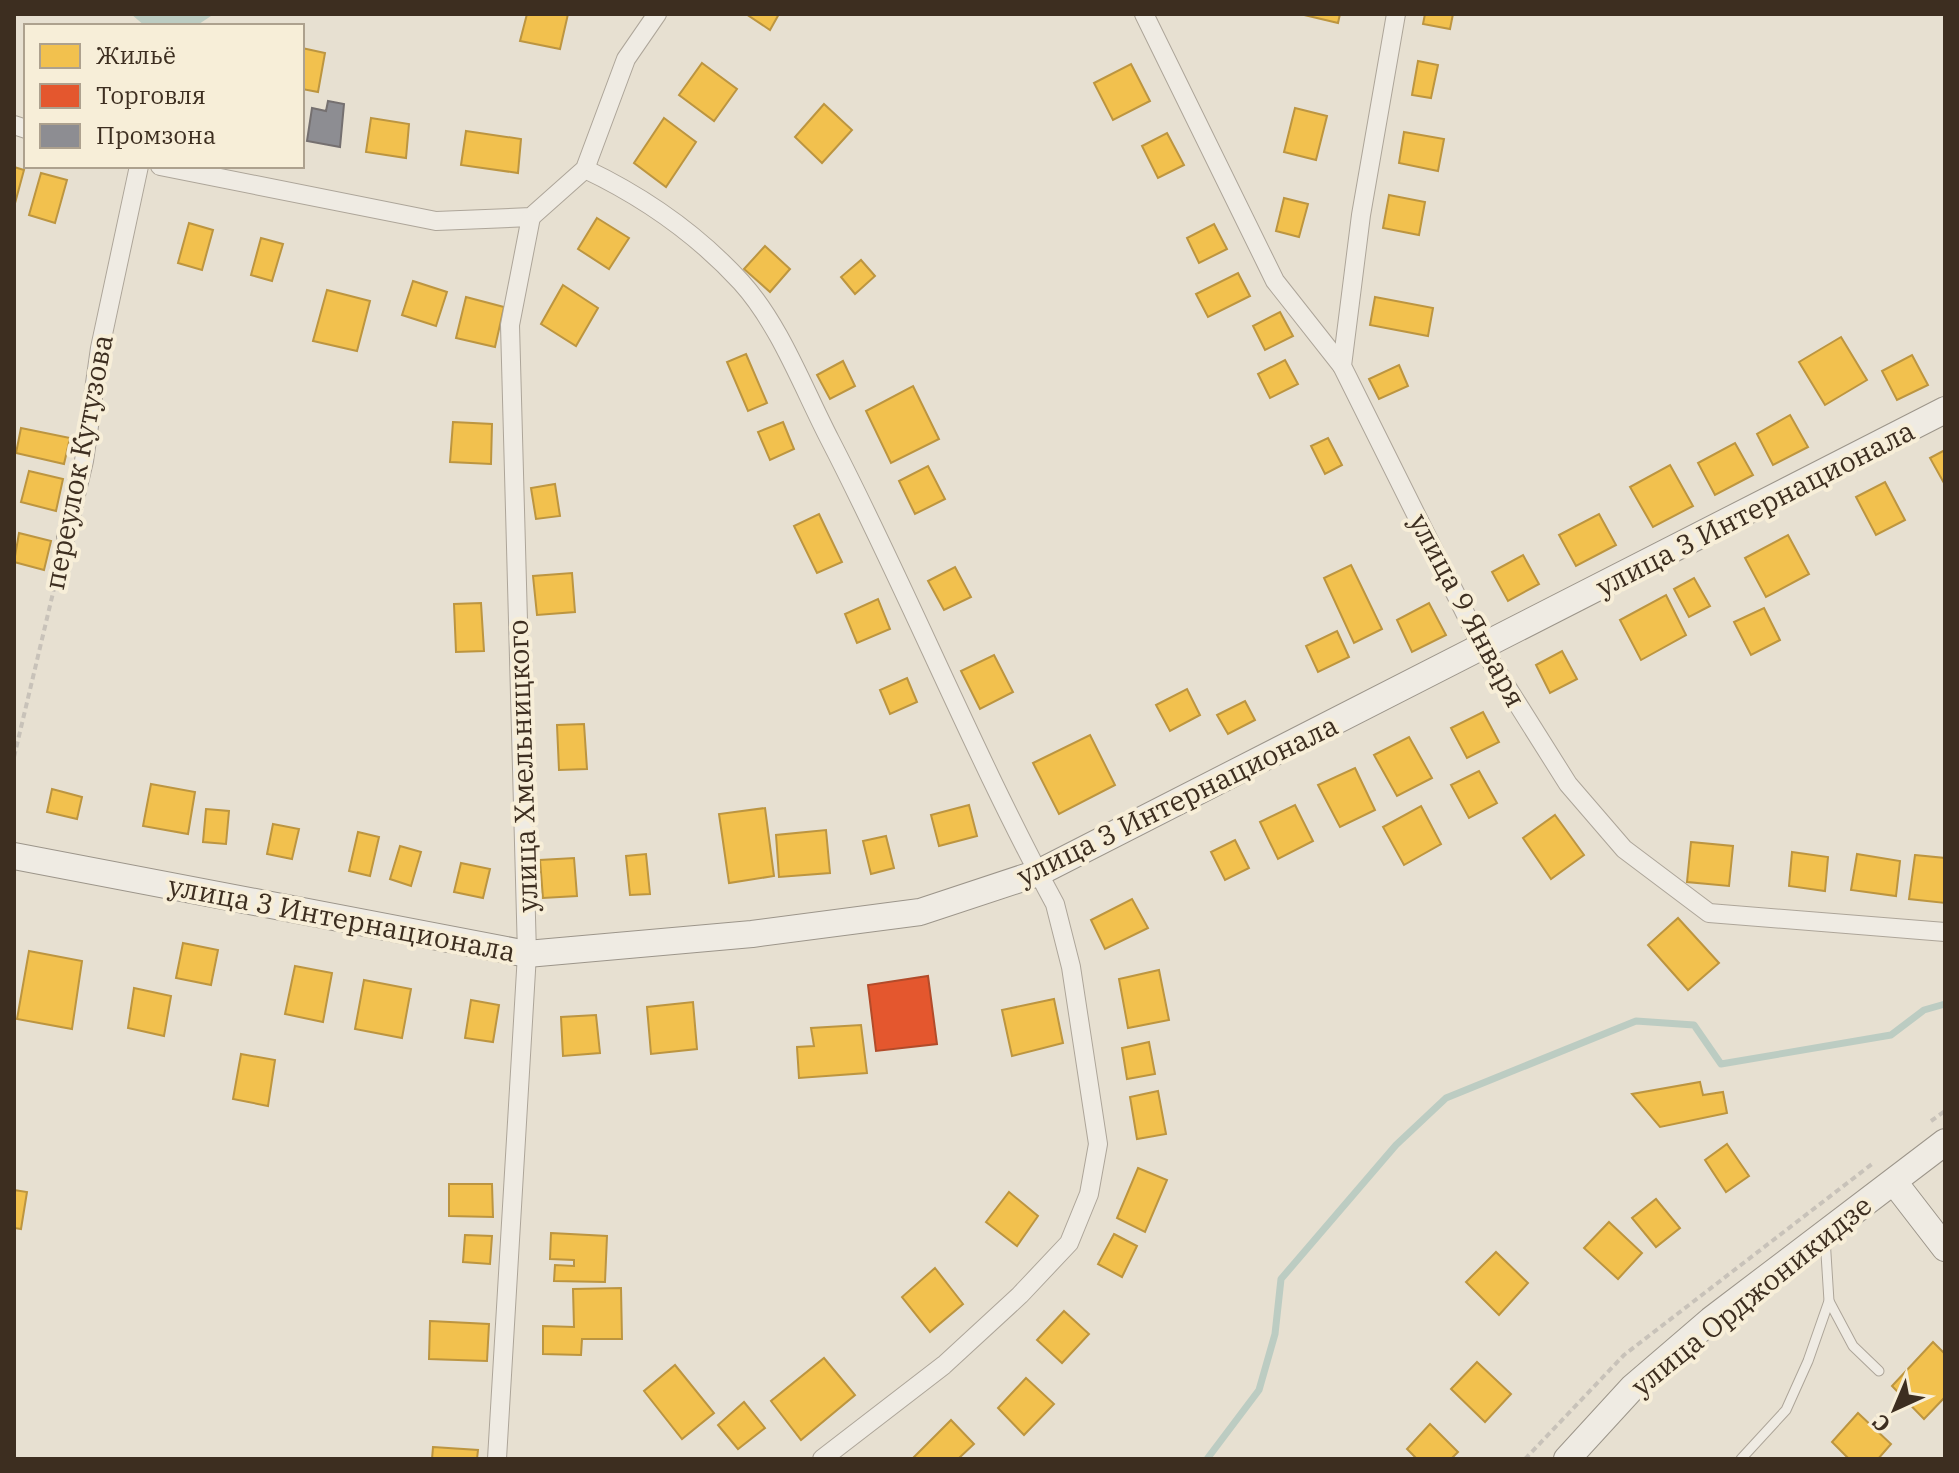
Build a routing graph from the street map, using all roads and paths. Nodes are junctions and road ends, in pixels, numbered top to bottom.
1 (657, 14) edge
2 (1144, 14) edge
3 (1396, 14) edge
4 (139, 168) edge
5 (170, 168) edge
6 (585, 169) junction
7 (531, 217) junction
8 (1342, 366) junction
9 (1945, 410) edge
10 (66, 537) joint
11 (1483, 649) junction
12 (14, 757) edge
13 (14, 856) edge
14 (1038, 873) junction
15 (1945, 932) edge
16 (527, 954) junction
17 (1945, 1142) edge
18 (1894, 1182) junction
19 (1825, 1231) junction
20 (1945, 1248) edge
21 (1829, 1301) junction
22 (1879, 1371) dead end
23 (497, 1459) edge
24 (822, 1459) edge
25 (1567, 1459) edge
26 (1741, 1459) edge

1 - 6 street
2 - 8 street, улица 9 Января
3 - 8 street
4 - 10 street, переулок Кутузова
5 - 7 street
6 - 7 street
6 - 14 street
7 - 16 street, улица Хмельницкого
8 - 11 street, улица 9 Января
9 - 11 street, улица 3 Интернационала
10 - 12 path, переулок Кутузова
11 - 14 street, улица 3 Интернационала
11 - 15 street, улица 9 Января
13 - 16 street, улица 3 Интернационала
14 - 16 street, улица 3 Интернационала
14 - 24 street
16 - 23 street, улица Хмельницкого
17 - 18 street, улица Орджоникидзе
18 - 19 street, улица Орджоникидзе
18 - 20 street
19 - 21 lane
19 - 25 street, улица Орджоникидзе
21 - 22 lane
21 - 26 lane

